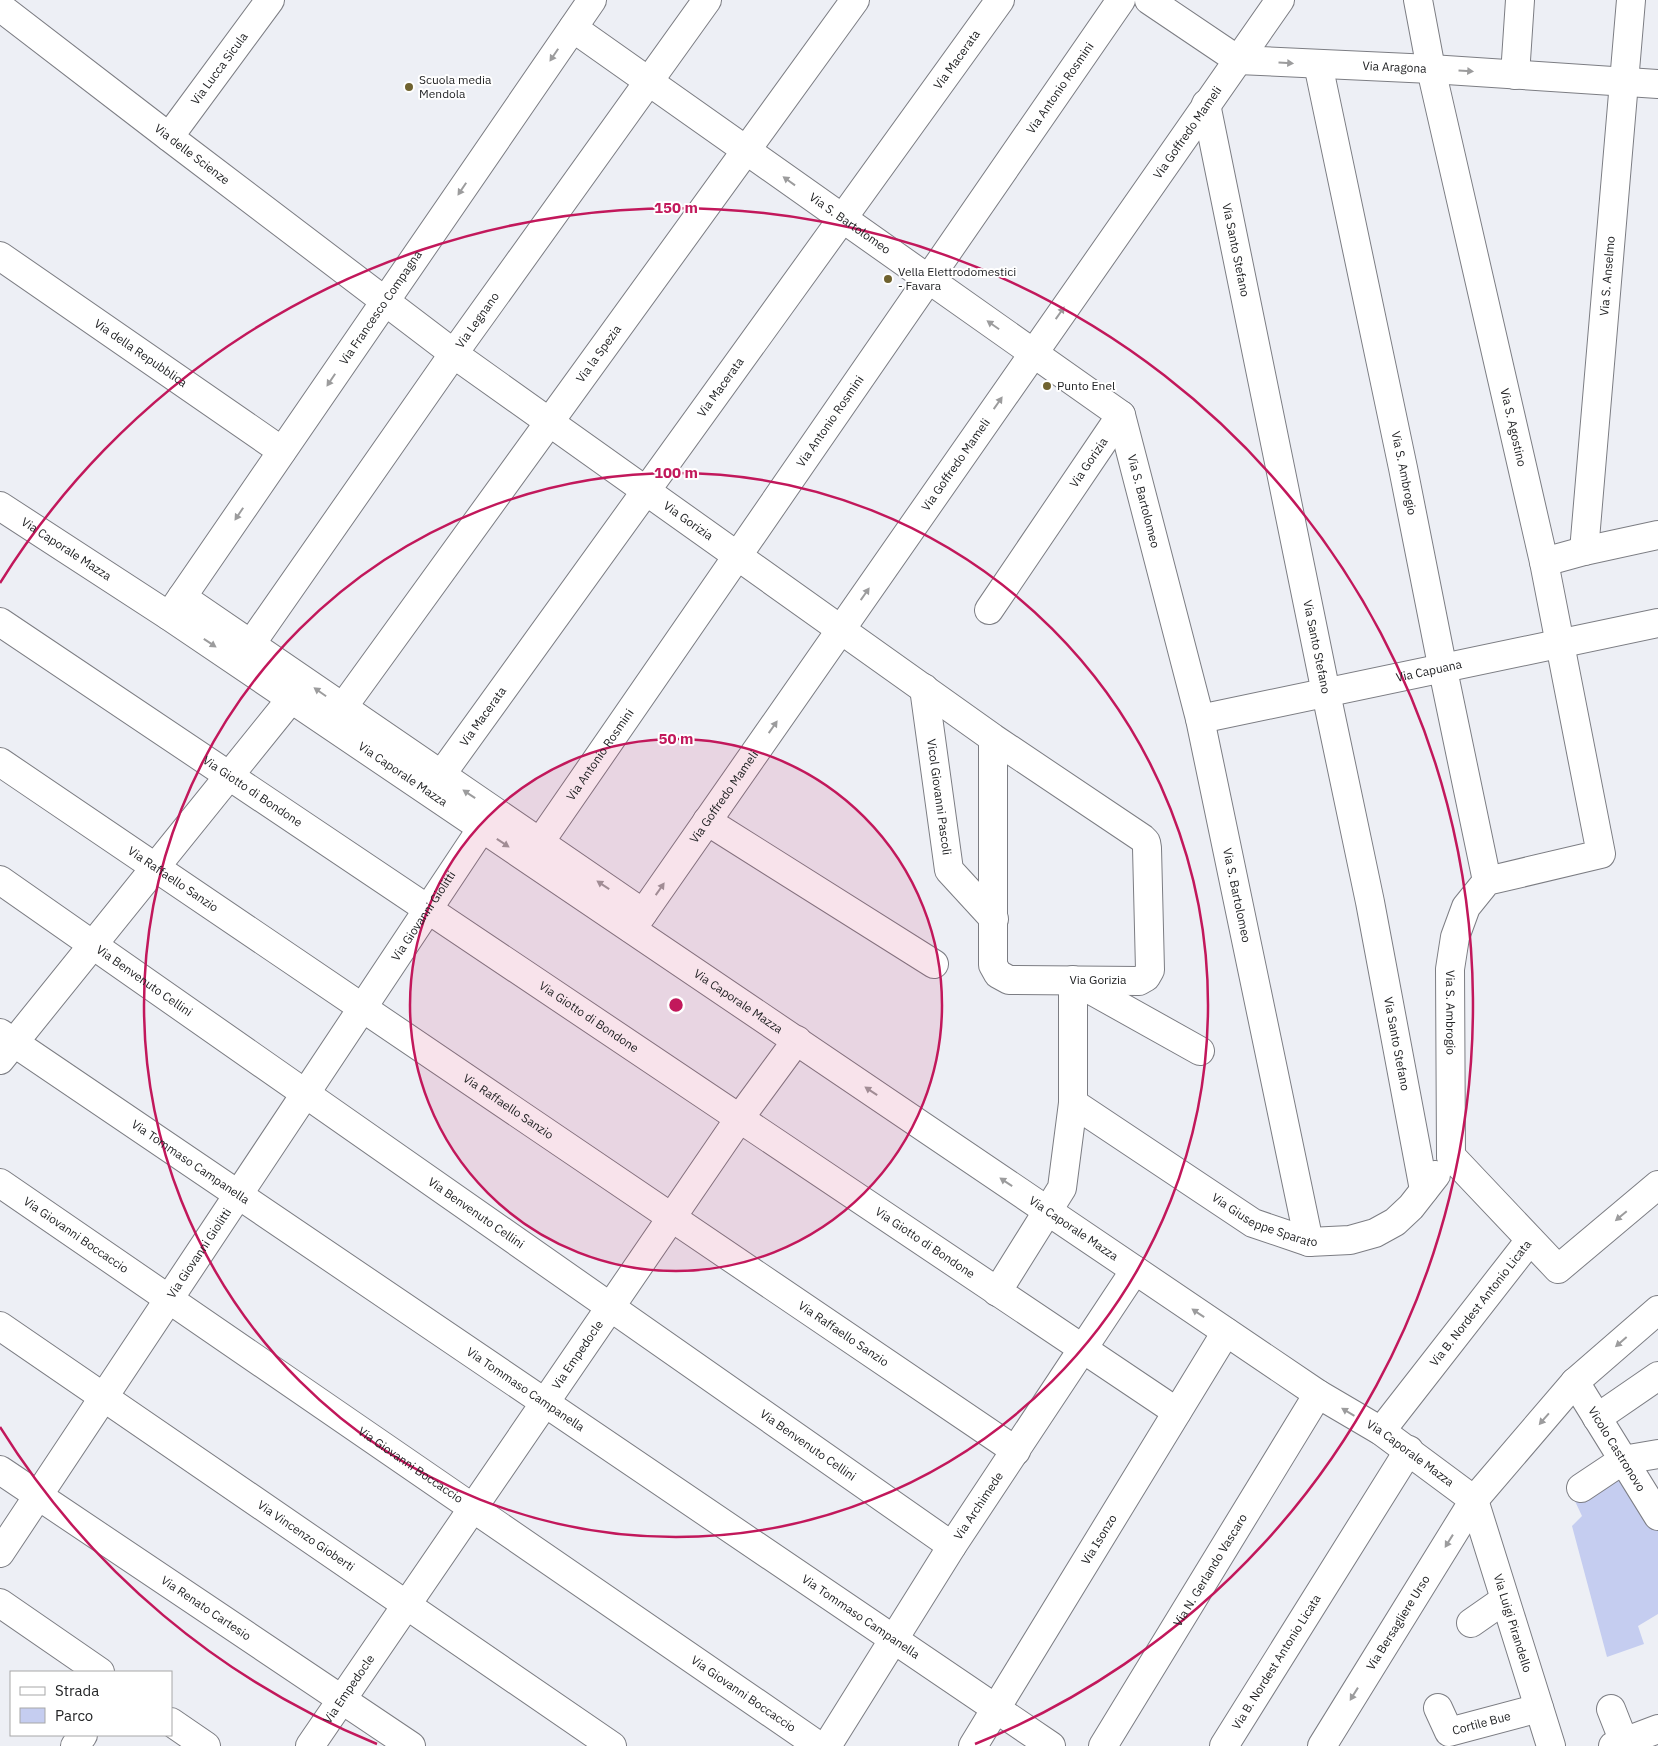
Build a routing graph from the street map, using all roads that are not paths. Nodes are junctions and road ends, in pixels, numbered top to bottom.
1 (270, 0) edge
2 (592, 0) edge
3 (708, 0) edge
4 (855, 0) edge
5 (1000, 0) edge
6 (1121, 0) edge
7 (1149, 0) edge
8 (1280, 0) edge
9 (1418, 0) edge
10 (1520, 0) edge
11 (1631, 0) edge
12 (0, 7) edge
13 (573, 28) junction
14 (1238, 60) junction
15 (1318, 64) junction
16 (1431, 69) junction
17 (1515, 75) junction
18 (1624, 82) junction
19 (649, 83) junction
20 (1658, 84) edge
21 (1206, 104) junction
22 (169, 138) junction
23 (746, 150) junction
24 (843, 220) junction
25 (0, 256) edge
26 (928, 280) junction
27 (385, 302) junction
28 (454, 353) junction
29 (1033, 353) junction
30 (1121, 415) junction
31 (550, 422) junction
32 (282, 451) junction
33 (646, 490) junction
34 (0, 506) edge
35 (1658, 535) edge
36 (1584, 551) junction
37 (738, 555) junction
38 (1544, 562) junction
39 (176, 606) junction
40 (989, 610) dead end
41 (0, 622) edge
42 (1658, 623) edge
43 (841, 628) junction
44 (1560, 643) junction
45 (251, 644) junction
46 (1443, 670) junction
47 (924, 688) junction
48 (1326, 693) junction
49 (291, 699) junction
50 (343, 708) junction
51 (1200, 719) junction
52 (994, 738) junction
53 (0, 762) edge
54 (441, 775) junction
55 (229, 776) junction
56 (707, 821) junction
57 (482, 828) junction
58 (540, 842) junction
59 (155, 868) junction
60 (0, 880) edge
61 (1487, 881) junction
62 (428, 909) junction
63 (994, 919) junction
64 (638, 921) junction
65 (93, 945) junction
66 (934, 964) dead end
67 (1073, 980) junction
68 (362, 1007) junction
69 (797, 1040) junction
70 (5, 1045) edge
71 (1200, 1052) dead end
72 (305, 1093) junction
73 (1073, 1103) junction
74 (740, 1119) junction
75 (1451, 1156) junction
76 (0, 1183) edge
77 (1658, 1185) edge
78 (1424, 1190) junction
79 (238, 1195) junction
80 (1049, 1211) junction
81 (672, 1217) junction
82 (1530, 1240) junction
83 (1309, 1242) junction
84 (1135, 1270) junction
85 (997, 1292) junction
86 (169, 1299) junction
87 (610, 1307) junction
88 (1658, 1310) edge
89 (0, 1326) edge
90 (1226, 1332) junction
91 (1082, 1348) junction
92 (1658, 1376) edge
93 (1576, 1382) junction
94 (1318, 1394) junction
95 (104, 1397) junction
96 (545, 1402) junction
97 (1177, 1412) junction
98 (1597, 1418) junction
99 (1381, 1431) junction
100 (1409, 1450) junction
101 (1016, 1451) junction
102 (1658, 1454) edge
103 (1623, 1460) junction
104 (0, 1470) edge
105 (1581, 1488) dead end
106 (38, 1496) junction
107 (1474, 1500) junction
108 (472, 1508) junction
109 (1655, 1508) edge
110 (952, 1546) junction
111 (0, 1553) edge
112 (1504, 1600) junction
113 (0, 1603) edge
114 (407, 1606) junction
115 (1471, 1623) dead end
116 (895, 1640) junction
117 (99, 1671) edge
118 (342, 1699) junction
119 (996, 1708) junction
120 (1438, 1708) dead end
121 (1539, 1708) junction
122 (1611, 1709) dead end
123 (172, 1723) edge
124 (1658, 1729) edge
125 (83, 1736) edge
126 (1618, 1744) edge
127 (75, 1746) edge
128 (206, 1746) edge
129 (310, 1746) edge
130 (411, 1746) edge
131 (612, 1746) edge
132 (819, 1746) edge
133 (827, 1746) edge
134 (973, 1746) edge
135 (1051, 1746) edge
136 (1103, 1746) edge
137 (1224, 1746) edge
138 (1322, 1746) edge
139 (1551, 1746) edge

1 - 22 street, Via Lucca Sicula
2 - 13 street, Via Francesco Compagna
3 - 19 street, Via Legnano
4 - 23 street, Via la Spezia
5 - 24 street, Via Macerata
6 - 26 street, Via Antonio Rosmini
7 - 14 street
8 - 14 street, Via Goffredo Mameli
9 - 16 street, Via S. Agostino
10 - 17 street
11 - 18 street, Via S. Anselmo
12 - 22 street, Via delle Scienze
13 - 19 street, Via S. Bartolomeo
13 -> 27 street, Via Francesco Compagna
14 -> 15 street, Via Aragona
14 - 21 street, Via Goffredo Mameli
15 - 16 street, Via Aragona
15 - 46 street, Via S. Ambrogio
16 -> 17 street, Via Aragona
16 - 38 street, Via S. Agostino
17 - 18 street, Via Aragona
18 - 20 street, Via Aragona
18 - 36 street, Via S. Anselmo
19 - 23 street, Via S. Bartolomeo
19 - 28 street, Via Legnano
29 -> 21 street, Via Goffredo Mameli
21 - 48 street, Via Santo Stefano
22 - 27 street, Via delle Scienze
24 -> 23 street, Via S. Bartolomeo
23 - 31 street, Via la Spezia
24 - 26 street, Via S. Bartolomeo
24 - 33 street, Via Macerata
25 - 32 street, Via della Repubblica
29 -> 26 street, Via S. Bartolomeo
26 - 37 street, Via Antonio Rosmini
27 - 28 street, Via Gorizia
27 -> 32 street, Via Francesco Compagna
28 - 31 street, Via Gorizia
28 - 45 street, Via Legnano
29 - 30 street, Via S. Bartolomeo
43 -> 29 street, Via Goffredo Mameli
30 - 40 street, Via Gorizia
30 - 51 street, Via S. Bartolomeo
31 - 33 street, Via Gorizia
31 - 50 street, Via la Spezia
32 -> 39 street, Via Francesco Compagna
33 - 37 street, Via Gorizia
33 - 54 street, Via Macerata
34 - 39 street, Via Caporale Mazza
35 - 36 street
36 - 38 street
37 - 43 street, Via Gorizia
37 - 58 street, Via Antonio Rosmini
38 - 44 street, Via S. Agostino
39 - 45 street, Via Caporale Mazza
39 -> 49 street, Via Caporale Mazza
41 - 55 street, Via Giotto di Bondone
42 - 44 street, Via Capuana
43 - 47 street, Via Gorizia
56 -> 43 street, Via Goffredo Mameli
44 - 46 street, Via Capuana
44 - 61 street, Via S. Agostino
50 -> 45 street, Via Caporale Mazza
46 - 48 street, Via Capuana
46 - 61 street, Via S. Ambrogio
47 - 52 street, Via Gorizia
47 - 63 street, Vicol Giovanni Pascoli
48 - 51 street, Via Capuana
48 - 78 street, Via Santo Stefano
49 - 55 street
49 - 57 street, Via Caporale Mazza
50 - 54 street, Via Caporale Mazza
51 - 83 street, Via S. Bartolomeo
52 - 63 street, Via Gorizia
52 - 67 street, Via Gorizia
53 - 59 street, Via Raffaello Sanzio
58 -> 54 street, Via Caporale Mazza
55 - 59 street
55 - 62 street, Via Giotto di Bondone
64 -> 56 street, Via Goffredo Mameli
56 - 66 street
57 - 62 street, Via Giovanni Giolitti
57 -> 64 street, Via Caporale Mazza
64 -> 58 street, Via Caporale Mazza
59 - 65 street
59 - 68 street, Via Raffaello Sanzio
60 - 65 street, Via Benvenuto Cellini
61 - 75 street, Via S. Ambrogio
62 - 68 street, Via Giovanni Giolitti
62 - 74 street, Via Giotto di Bondone
63 - 67 street, Via Gorizia
64 - 69 street, Via Caporale Mazza
65 - 70 street
65 - 72 street, Via Benvenuto Cellini
67 - 71 street
67 - 73 street
68 - 72 street, Via Giovanni Giolitti
68 - 81 street, Via Raffaello Sanzio
69 - 74 street, Via Empedocle
80 -> 69 street, Via Caporale Mazza
70 - 79 street, Via Tommaso Campanella
72 - 79 street, Via Giovanni Giolitti
72 - 87 street, Via Benvenuto Cellini
73 - 80 street
73 - 83 street, Via Giuseppe Sparato
74 - 81 street, Via Empedocle
74 - 85 street, Via Giotto di Bondone
75 - 78 street, Via Giuseppe Sparato
75 - 82 street
76 - 86 street, Via Giovanni Boccaccio
77 -> 82 street, Via B. Nordest Antonio Licata
78 - 83 street, Via Giuseppe Sparato
79 - 86 street, Via Giovanni Giolitti
79 - 96 street, Via Tommaso Campanella
80 - 84 street, Via Caporale Mazza
80 - 85 street
81 - 87 street, Via Empedocle
81 - 101 street, Via Raffaello Sanzio
82 - 99 street, Via B. Nordest Antonio Licata
90 -> 84 street, Via Caporale Mazza
84 - 91 street, Via Archimede
85 - 91 street, Via Giotto di Bondone
86 - 95 street, Via Giovanni Giolitti
86 - 108 street, Via Giovanni Boccaccio
87 - 96 street, Via Empedocle
87 - 110 street, Via Benvenuto Cellini
88 -> 93 street, Via Bersagliere Urso
89 - 95 street, Via Vincenzo Gioberti
90 - 94 street, Via Caporale Mazza
90 - 97 street, Via Isonzo
91 - 97 street, Via Giotto di Bondone
91 - 101 street, Via Archimede
92 - 98 street
93 - 98 street, Vicolo Castronovo
93 -> 107 street, Via Bersagliere Urso
99 -> 94 street, Via Caporale Mazza
94 - 136 street, Via N. Gerlando Vascaro
95 - 106 street, Via Giovanni Giolitti
95 - 114 street, Via Vincenzo Gioberti
96 - 108 street, Via Empedocle
96 - 116 street, Via Tommaso Campanella
97 - 119 street, Via Isonzo
98 - 103 street, Vicolo Castronovo
99 - 100 street, Via Caporale Mazza
100 - 107 street, Via Caporale Mazza
100 - 137 street, Via B. Nordest Antonio Licata
101 - 110 street, Via Archimede
102 - 103 street
103 - 105 street
103 - 109 street, Vicolo Castronovo
104 - 106 street, Via Renato Cartesio
106 - 111 street, Via Giovanni Giolitti
106 - 118 street, Via Renato Cartesio
107 - 112 street, Via Luigi Pirandello
107 -> 138 street, Via Bersagliere Urso
108 - 114 street, Via Empedocle
108 - 132 street, Via Giovanni Boccaccio
110 - 116 street, Via Archimede
112 - 115 street
112 - 121 street, Via Luigi Pirandello
113 - 117 street
114 - 118 street, Via Empedocle
114 - 131 street, Via Vincenzo Gioberti
116 - 119 street, Via Tommaso Campanella
116 - 133 street, Via Archimede
118 - 129 street, Via Empedocle
118 - 130 street, Via Renato Cartesio
119 - 134 street, Via Isonzo
119 - 135 street, Via Tommaso Campanella
120 - 121 street, Cortile Bue
121 - 139 street, Via Luigi Pirandello
122 - 126 street
123 - 128 street
124 - 126 street
125 - 127 street

